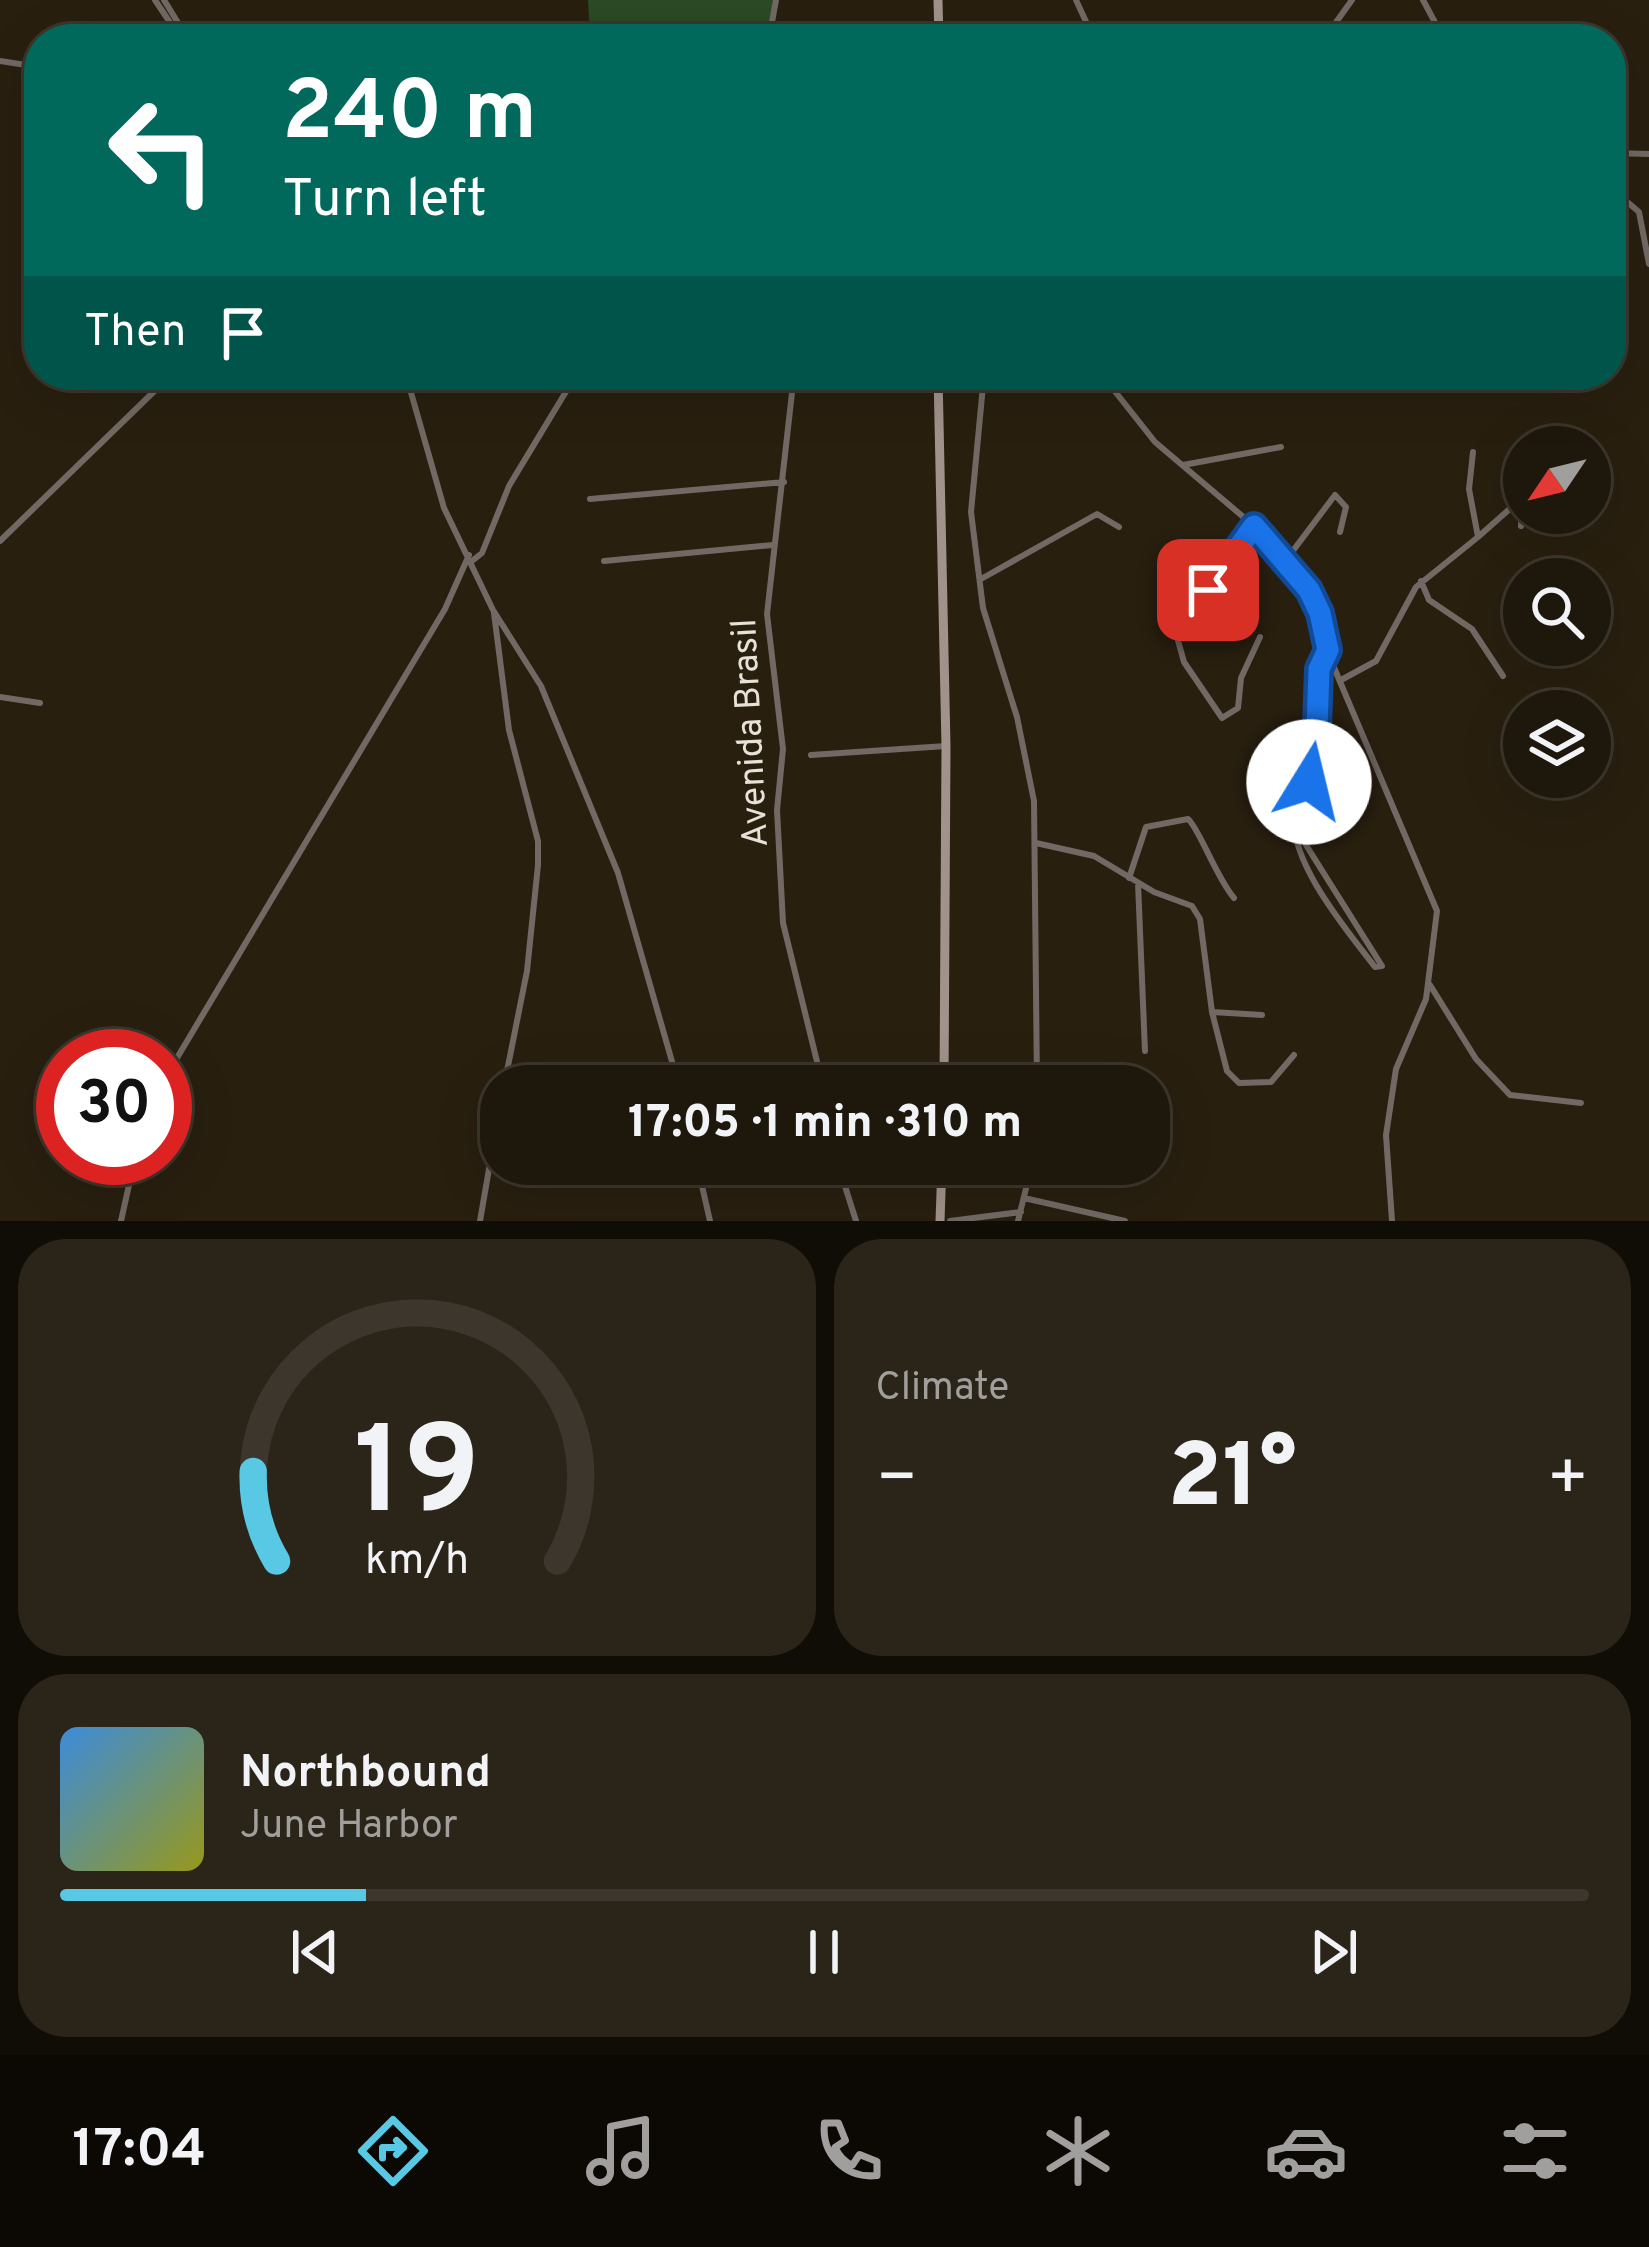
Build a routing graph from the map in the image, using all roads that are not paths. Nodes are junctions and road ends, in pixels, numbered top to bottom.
1 (938, 0) edge
2 (939, 20) junction
3 (939, 24) edge
4 (942, 24) edge
5 (1626, 201) edge
6 (1649, 264) edge
7 (156, 390) edge
8 (410, 390) edge
9 (567, 390) edge
10 (791, 390) edge
11 (938, 390) edge
12 (983, 390) edge
13 (1113, 390) edge
14 (1281, 447) dead end
15 (1473, 452) dead end
16 (1183, 465) junction
17 (784, 482) junction
18 (590, 500) dead end
19 (1503, 515) edge
20 (1254, 526) junction
21 (1118, 527) dead end
22 (1340, 532) dead end
23 (1478, 537) junction
24 (0, 541) edge
25 (773, 545) junction
26 (470, 558) junction
27 (1286, 560) junction
28 (604, 561) dead end
29 (981, 580) junction
30 (1421, 580) junction
31 (493, 610) junction
32 (1260, 637) dead end
33 (1328, 650) junction
34 (1503, 676) dead end
35 (1341, 680) junction
36 (0, 697) edge
37 (40, 703) dead end
38 (946, 746) junction
39 (811, 755) dead end
40 (1301, 806) junction
41 (1036, 843) junction
42 (1129, 878) junction
43 (1138, 883) junction
44 (1234, 898) dead end
45 (1428, 982) junction
46 (1212, 1012) junction
47 (1262, 1015) dead end
48 (192, 1033) edge
49 (1145, 1051) dead end
50 (1294, 1054) dead end
51 (507, 1065) edge
52 (673, 1065) edge
53 (818, 1065) edge
54 (944, 1065) edge
55 (1037, 1065) edge
56 (1581, 1102) dead end
57 (129, 1185) edge
58 (486, 1185) edge
59 (702, 1185) edge
60 (845, 1185) edge
61 (941, 1185) edge
62 (1027, 1185) edge
63 (1024, 1198) junction
64 (1019, 1216) edge
65 (121, 1221) edge
66 (480, 1221) edge
67 (710, 1221) edge
68 (856, 1221) edge
69 (940, 1221) edge
70 (950, 1221) edge
71 (1125, 1221) edge
72 (1392, 1221) edge

1 - 2 main road
2 - 3 main road
2 - 4 street
5 - 6 street
7 - 24 street
8 - 26 street
9 - 26 street
10 - 17 street, Avenida Brasil
11 - 38 main road
12 - 29 street
13 - 16 street
14 - 16 street
15 - 23 street
16 - 20 street
17 - 18 street
17 - 25 street, Avenida Brasil
19 - 23 street
20 - 27 street
20 - 32 street
21 - 29 street
22 - 27 street
23 - 30 street
25 - 28 street
25 - 53 street, Avenida Brasil
26 - 31 street
26 - 48 street
27 - 33 street
29 - 41 street
30 - 34 street
30 - 35 street
31 - 51 street
31 - 52 street
33 - 35 street
33 - 40 street
35 - 45 street
36 - 37 street
38 - 39 street
38 - 54 main road
40 - 40 street
41 - 42 street
41 - 55 street
42 - 43 street
42 - 44 street
43 - 46 street
43 - 49 street
45 - 56 street
45 - 72 street
46 - 47 street
46 - 50 street
57 - 65 street
58 - 66 street
59 - 67 street
60 - 68 street
61 - 69 main road
62 - 63 street
63 - 64 street
63 - 71 street
64 - 70 street

